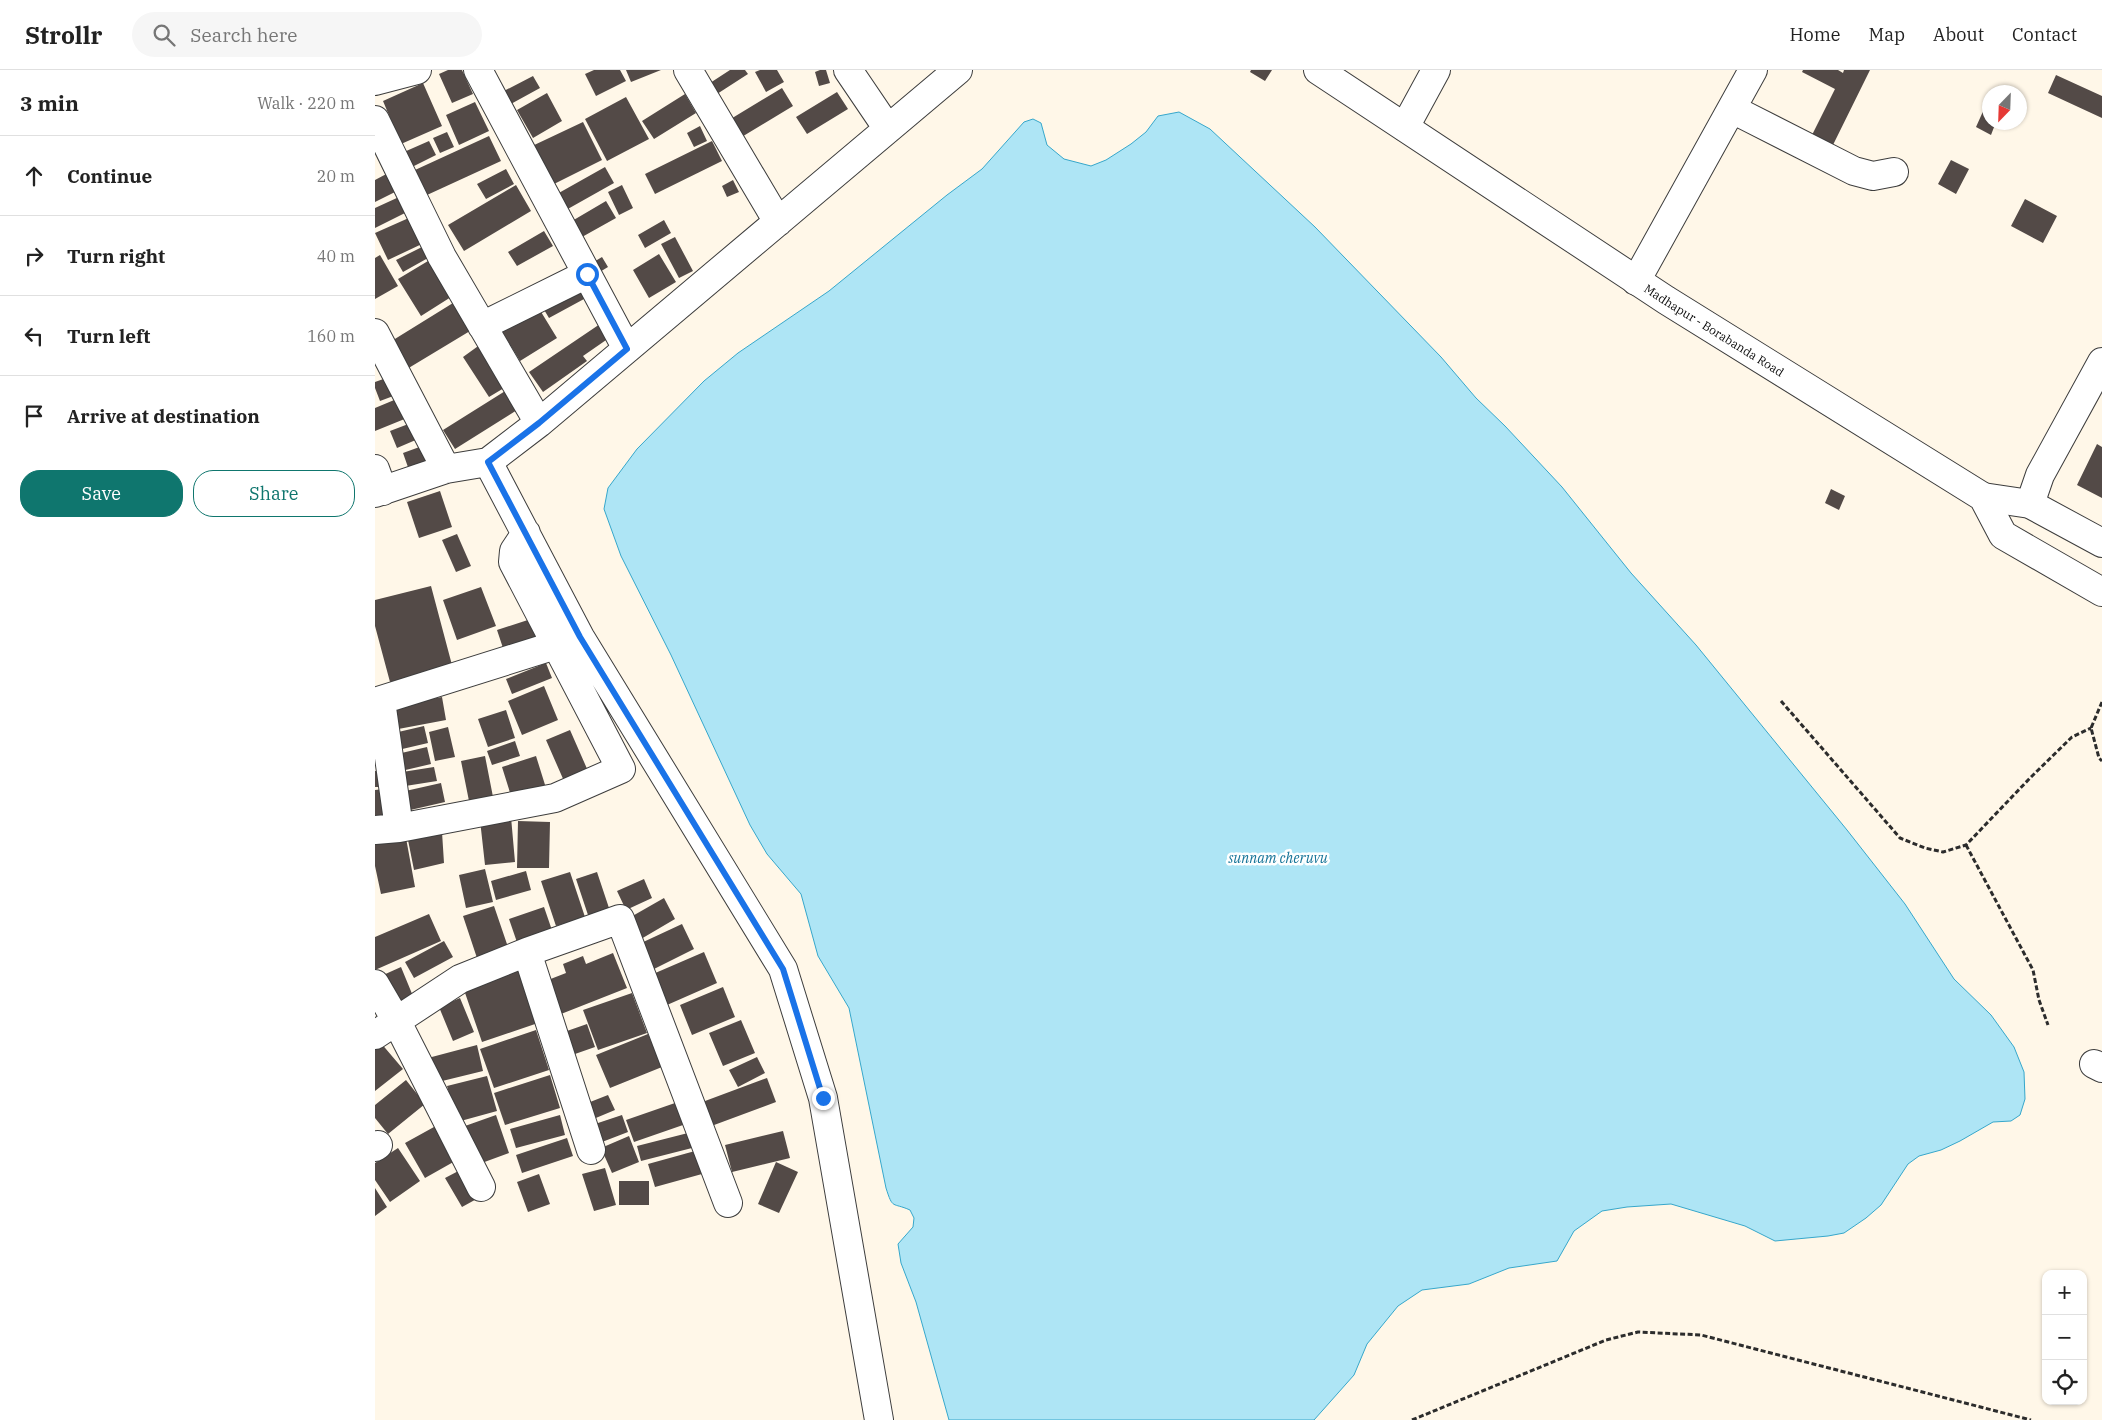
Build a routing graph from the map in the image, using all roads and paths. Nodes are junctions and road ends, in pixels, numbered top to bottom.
1 (417, 70) edge
2 (478, 70) edge
3 (688, 70) edge
4 (848, 70) edge
5 (958, 70) edge
6 (1318, 70) edge
7 (1436, 70) edge
8 (1753, 70) edge
9 (375, 81) edge
10 (1732, 110) junction
11 (375, 120) edge
12 (1405, 127) junction
13 (888, 129) junction
14 (1894, 172) dead end
15 (777, 222) junction
16 (587, 274) junction
17 (1637, 281) junction
18 (482, 326) junction
19 (375, 333) edge
20 (627, 349) junction
21 (2102, 362) edge
22 (539, 423) junction
23 (488, 462) junction
24 (447, 469) junction
25 (378, 484) edge
26 (1983, 497) junction
27 (2030, 504) junction
28 (526, 533) junction
29 (2102, 543) edge
30 (2102, 592) edge
31 (556, 645) junction
32 (1781, 701) dead end
33 (378, 702) edge
34 (2102, 702) edge
35 (2091, 728) junction
36 (2102, 761) edge
37 (387, 829) edge
38 (1966, 845) junction
39 (527, 952) junction
40 (375, 984) edge
41 (2048, 1025) dead end
42 (386, 1027) edge
43 (591, 1150) dead end
44 (481, 1187) dead end
45 (728, 1203) dead end
46 (879, 1420) edge
47 (1412, 1420) edge
48 (2031, 1420) edge

1 - 9 street
2 - 16 street
3 - 15 street
4 - 13 street
5 - 13 street
6 - 12 street, Madhapur - Borabanda Road
7 - 12 street
8 - 10 street
10 - 14 street
10 - 17 street
11 - 18 street
12 - 17 street, Madhapur - Borabanda Road
13 - 15 street
15 - 20 street
16 - 18 street
16 - 20 street
17 - 26 street, Madhapur - Borabanda Road
18 - 22 street
19 - 24 street
20 - 22 street
21 - 27 street
22 - 23 street
23 - 24 street
23 - 28 street
24 - 25 street
26 - 27 street
26 - 30 street
27 - 29 street
28 - 31 street
28 - 46 street
31 - 33 street
31 - 37 street
32 - 38 path
33 - 37 street
34 - 35 path
35 - 36 path
35 - 38 path
38 - 41 path
39 - 42 street
39 - 43 street
39 - 45 street
40 - 42 street
42 - 44 street
47 - 48 path

